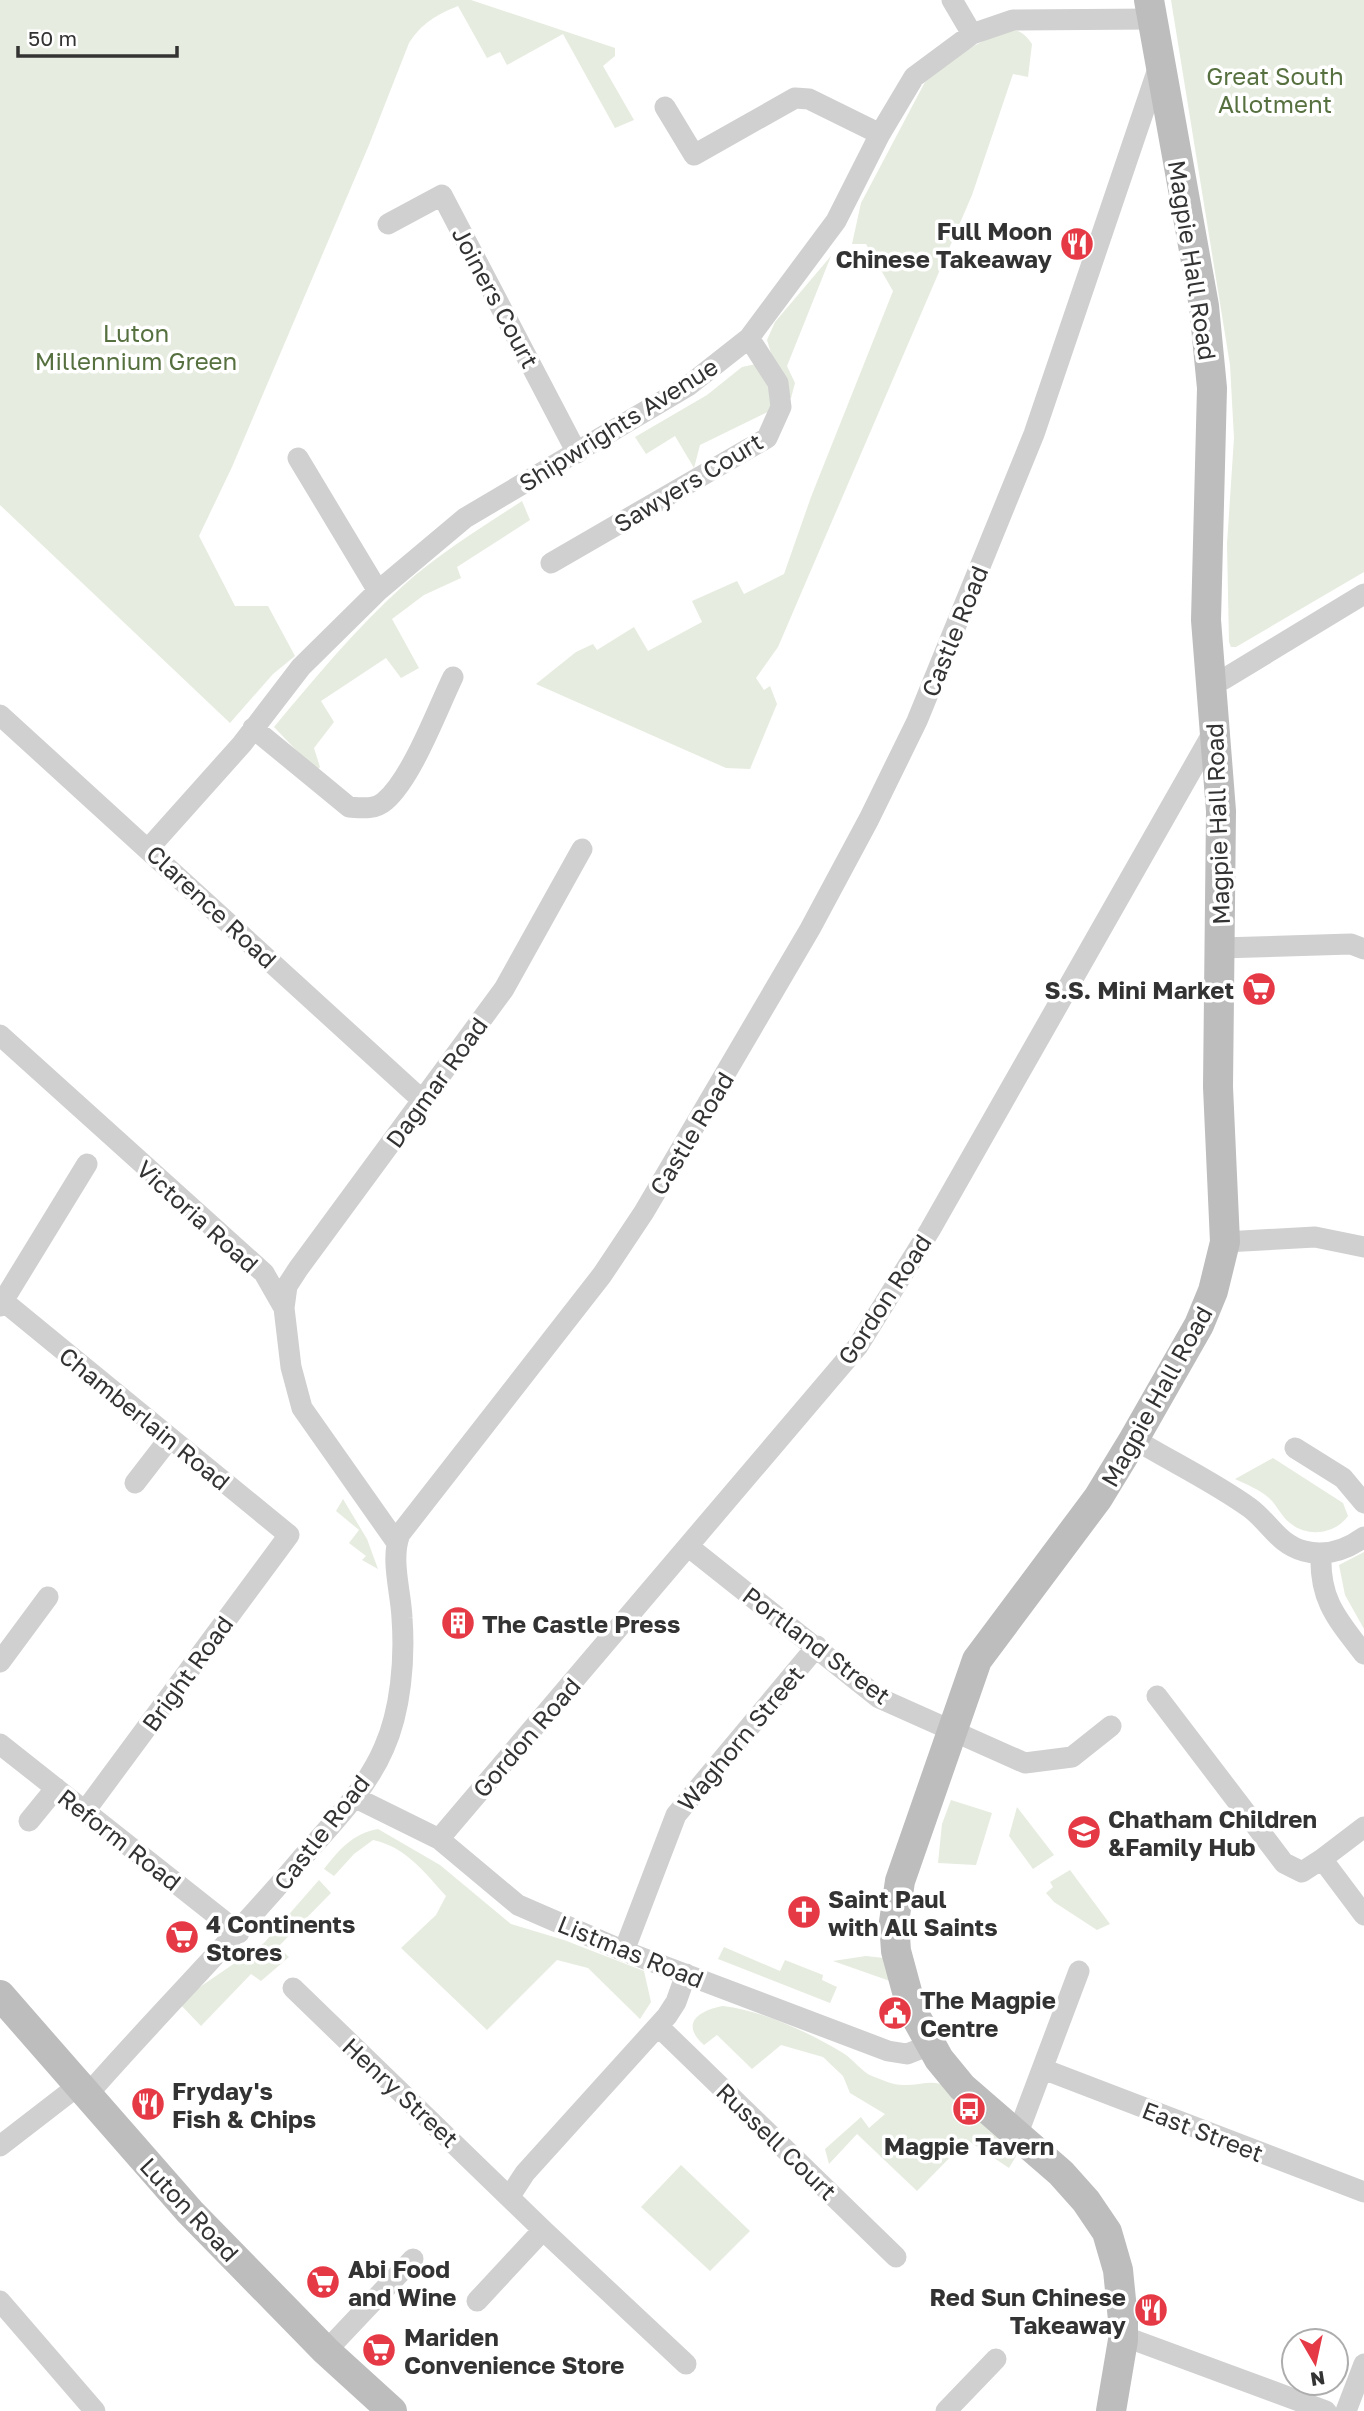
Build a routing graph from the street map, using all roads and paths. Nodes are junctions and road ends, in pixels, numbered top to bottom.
1 (952, 0) edge
2 (1151, 9) edge
3 (972, 34) junction
4 (1159, 66) junction
5 (665, 107) dead end
6 (880, 134) junction
7 (388, 224) dead end
8 (749, 338) junction
9 (577, 453) junction
10 (298, 458) dead end
11 (551, 563) dead end
12 (378, 591) junction
13 (1364, 594) edge
14 (453, 677) dead end
15 (1210, 681) junction
16 (0, 715) edge
17 (253, 728) junction
18 (1215, 729) junction
19 (149, 848) junction
20 (582, 849) dead end
21 (1220, 948) junction
22 (1364, 949) edge
23 (0, 1035) edge
24 (422, 1101) junction
25 (87, 1164) dead end
26 (1225, 1242) junction
27 (1364, 1247) edge
28 (2, 1303) edge
29 (284, 1308) junction
30 (169, 1439) junction
31 (1134, 1439) junction
32 (1294, 1448) dead end
33 (135, 1483) dead end
34 (1364, 1503) edge
35 (289, 1535) joint
36 (1364, 1537) edge
37 (397, 1543) junction
38 (690, 1547) junction
39 (1321, 1553) junction
40 (48, 1597) dead end
41 (817, 1646) junction
42 (1364, 1654) edge
43 (0, 1662) edge
44 (1157, 1696) dead end
45 (1111, 1726) dead end
46 (951, 1732) junction
47 (0, 1744) edge
48 (56, 1788) junction
49 (354, 1797) junction
50 (85, 1811) junction
51 (29, 1821) dead end
52 (1364, 1827) edge
53 (439, 1839) junction
54 (1322, 1859) junction
55 (1364, 1915) edge
56 (239, 1933) junction
57 (624, 1951) junction
58 (1079, 1971) dead end
59 (686, 1974) junction
60 (293, 1988) dead end
61 (0, 1995) edge
62 (658, 2026) junction
63 (930, 2045) junction
64 (1043, 2069) junction
65 (84, 2089) junction
66 (1018, 2133) junction
67 (0, 2146) edge
68 (1364, 2192) edge
69 (510, 2196) junction
70 (542, 2230) junction
71 (896, 2257) dead end
72 (413, 2259) dead end
73 (0, 2301) edge
74 (477, 2301) dead end
75 (1124, 2336) junction
76 (326, 2351) junction
77 (996, 2359) dead end
78 (686, 2364) dead end
79 (1364, 2364) edge
80 (95, 2411) edge
81 (392, 2411) edge
82 (946, 2411) edge
83 (1111, 2411) edge
84 (1326, 2411) edge
85 (1346, 2411) edge

1 - 3 street
2 - 3 street, Shipwrights Avenue
2 - 4 street, Magpie Hall Road
3 - 6 street, Shipwrights Avenue
4 - 15 street, Magpie Hall Road
4 - 37 street, Castle Road
5 - 6 street
6 - 8 street, Shipwrights Avenue
7 - 9 street, Joiners Court
8 - 9 street, Shipwrights Avenue
8 - 11 street, Sawyers Court
9 - 12 street, Shipwrights Avenue
10 - 12 street
12 - 17 street, Shipwrights Avenue
13 - 15 street
14 - 17 street
15 - 18 street, Magpie Hall Road
16 - 19 street, Clarence Road
17 - 19 street, Shipwrights Avenue
18 - 21 street, Magpie Hall Road
18 - 38 street, Gordon Road
19 - 24 street, Clarence Road
20 - 24 street, Dagmar Road
21 - 22 street
21 - 26 street, Magpie Hall Road
23 - 29 street, Victoria Road
24 - 29 street, Dagmar Road
25 - 28 street
26 - 27 street
26 - 31 street, Magpie Hall Road
28 - 30 street, Chamberlain Road
29 - 37 street, Victoria Road
30 - 33 street
30 - 35 street, Chamberlain Road
31 - 39 street
31 - 46 street, Magpie Hall Road
32 - 34 street
35 - 50 street, Bright Road
36 - 39 street
37 - 49 street, Castle Road
38 - 41 street, Portland Street
38 - 53 street, Gordon Road
39 - 42 street
40 - 43 street
41 - 46 street, Portland Street
41 - 57 street, Waghorn Street
44 - 54 street
45 - 46 street, Portland Street
46 - 63 street, Magpie Hall Road
47 - 48 street, Reform Road
48 - 50 street, Reform Road
48 - 51 street
49 - 53 street, Listmas Road
49 - 56 street, Castle Road
50 - 56 street, Reform Road
52 - 54 street
53 - 57 street, Listmas Road
54 - 55 street
56 - 65 street, Castle Road
57 - 59 street, Listmas Road
58 - 64 street
59 - 62 street
59 - 63 street, Listmas Road
60 - 69 street, Henry Street
61 - 65 street, Luton Road
62 - 69 street
62 - 71 street, Russell Court
63 - 66 street, Magpie Hall Road
64 - 66 street
64 - 68 street, East Street
65 - 67 street, Castle Road
65 - 76 street, Luton Road
66 - 75 street, Magpie Hall Road
69 - 70 street, Henry Street
70 - 74 street
70 - 78 street, Henry Street
72 - 76 street
73 - 80 street
75 - 83 street, Magpie Hall Road
75 - 84 street
76 - 81 street, Luton Road
77 - 82 street
79 - 85 street

